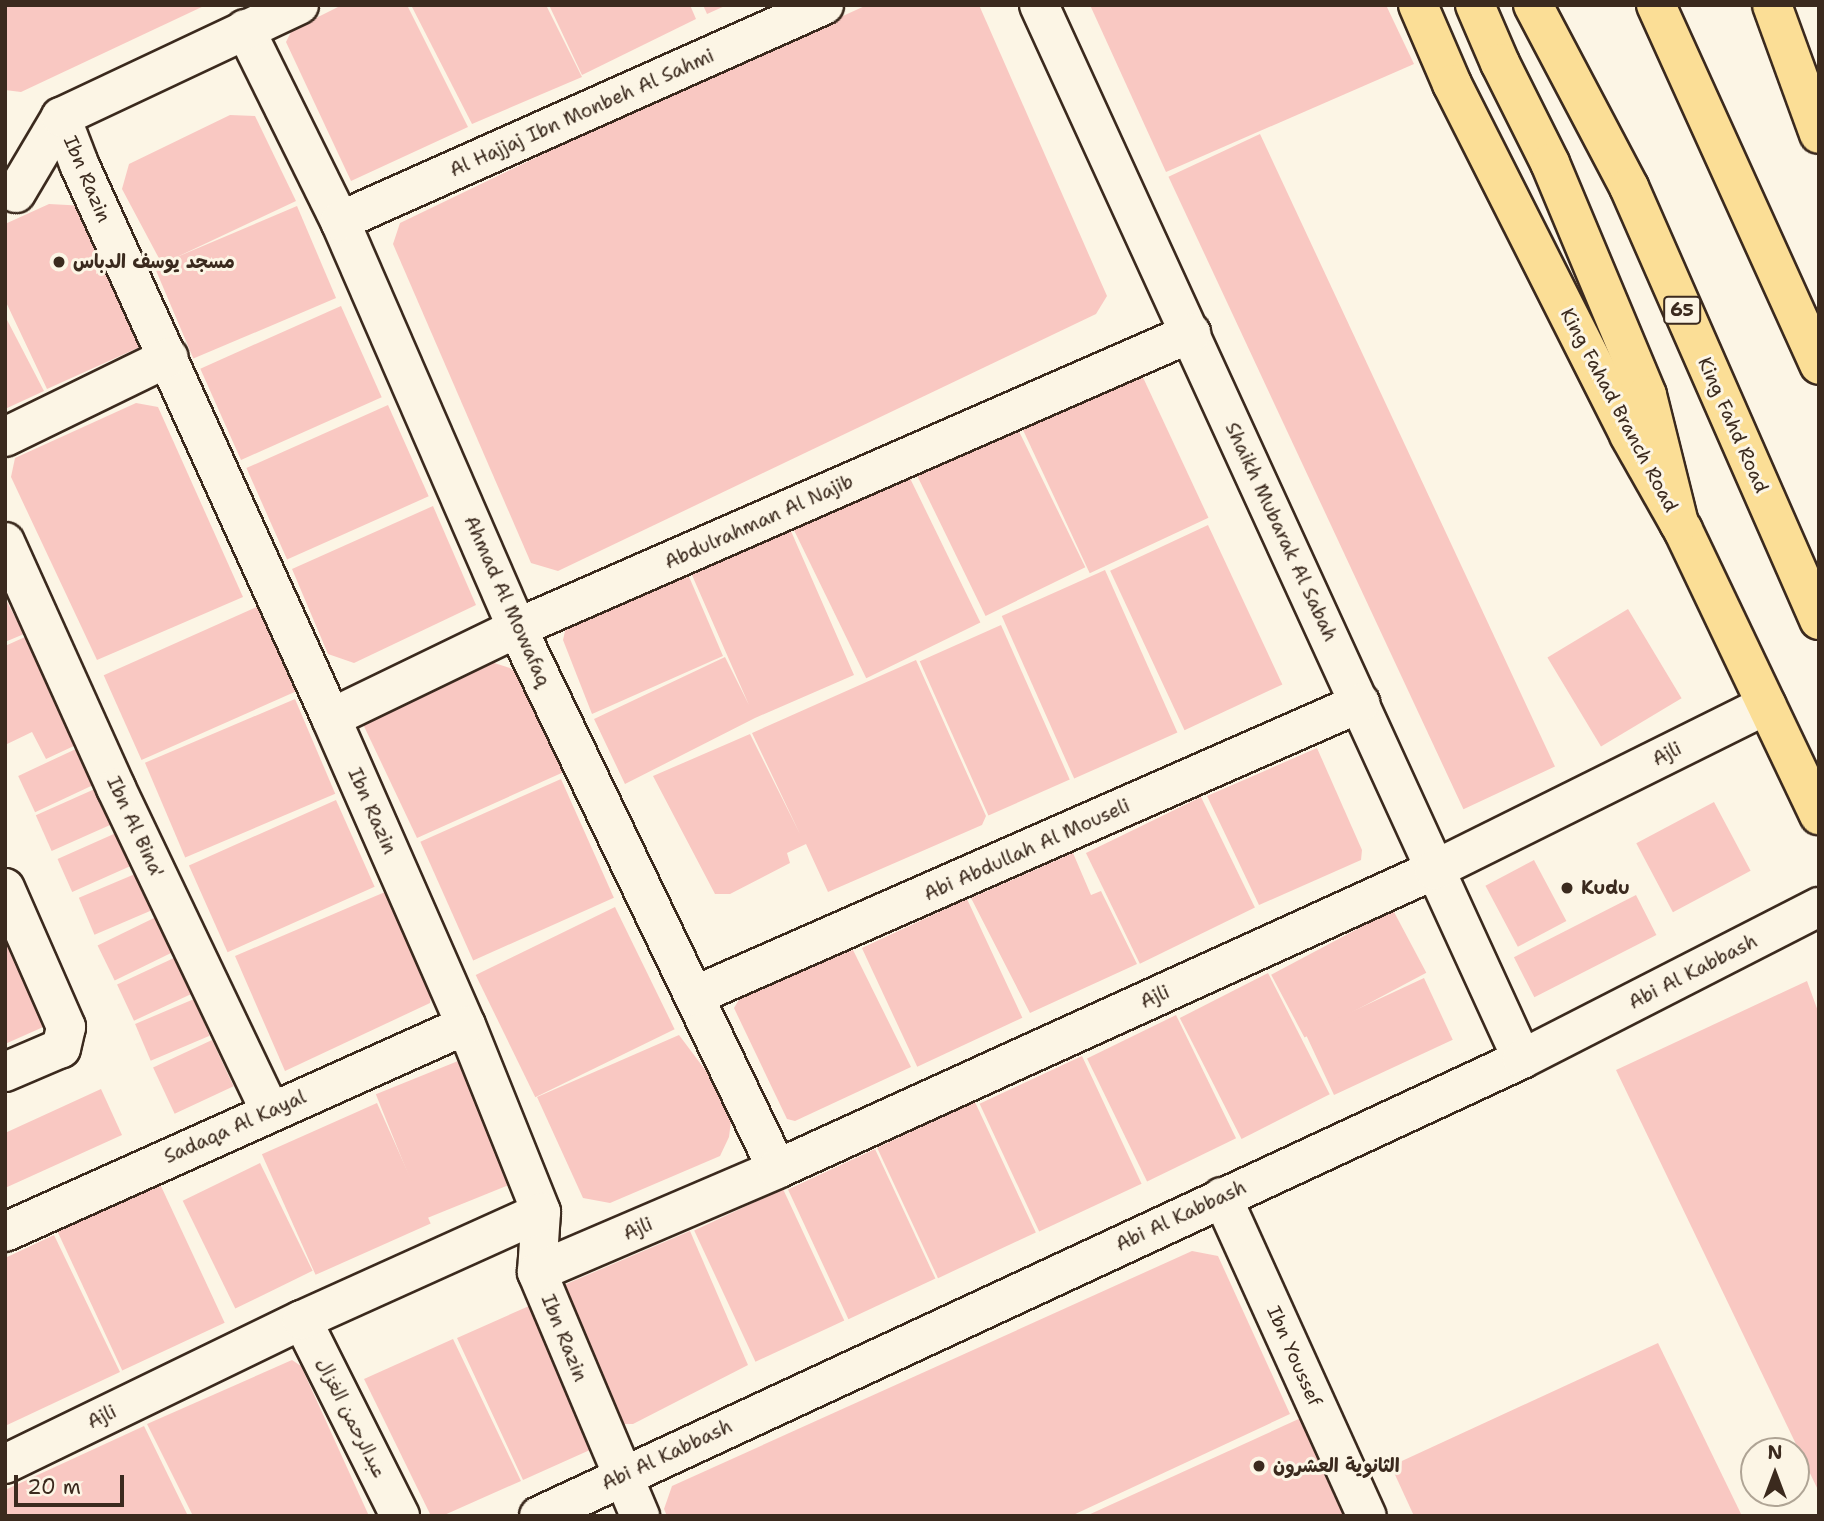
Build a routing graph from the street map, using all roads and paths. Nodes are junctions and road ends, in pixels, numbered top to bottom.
1 (299, 5) edge
2 (824, 5) edge
3 (1039, 5) edge
4 (1418, 5) edge
5 (1475, 5) edge
6 (1533, 5) edge
7 (1656, 5) edge
8 (1666, 5) edge
9 (1772, 5) edge
10 (1784, 5) edge
11 (245, 29) junction
12 (1819, 80) edge
13 (61, 117) junction
14 (1819, 134) edge
15 (79, 164) junction
16 (9, 186) edge
17 (340, 221) junction
18 (1819, 300) edge
19 (1191, 333) junction
20 (169, 357) junction
21 (1819, 365) edge
22 (5, 437) edge
23 (1679, 523) junction
24 (5, 542) edge
25 (1819, 620) edge
26 (517, 628) junction
27 (1360, 703) junction
28 (1766, 705) junction
29 (331, 718) junction
30 (1819, 815) edge
31 (1434, 870) junction
32 (5, 888) edge
33 (1819, 907) edge
34 (694, 996) junction
35 (466, 1025) junction
36 (1522, 1059) junction
37 (5, 1072) edge
38 (270, 1111) junction
39 (777, 1169) junction
40 (1222, 1197) junction
41 (541, 1212) junction
42 (5, 1232) edge
43 (537, 1272) junction
44 (302, 1320) junction
45 (5, 1464) edge
46 (621, 1477) junction
47 (400, 1516) edge
48 (539, 1516) edge
49 (639, 1516) edge
50 (1367, 1516) edge

1 - 11 street
2 - 17 street, Al Hajjaj Ibn Monbeh Al Sahmi
3 - 19 street, Shaikh Mubarak Al Sabah
4 - 23 main road, King Fahad Branch Road
5 - 23 main road
6 - 25 main road, King Fahd Road / 65
7 - 21 main road
8 - 18 main road
9 - 14 main road
10 - 12 main road
11 - 13 street
11 - 17 street, Ahmad Al Mowafaq
13 - 15 street, Ibn Razin
13 - 16 street
15 - 16 street
15 - 20 street, Ibn Razin
17 - 26 street, Ahmad Al Mowafaq
19 - 26 street, Abdulrahman Al Najib
19 - 27 street, Shaikh Mubarak Al Sabah
20 - 22 street
20 - 29 street, Ibn Razin
23 - 28 main road, King Fahad Branch Road
24 - 38 street, Ibn Al Bina'
26 - 29 street, Abdulrahman Al Najib
26 - 34 street, Ahmad Al Mowafaq
27 - 31 street, Shaikh Mubarak Al Sabah
27 - 34 street, Abi Abdullah Al Mouseli
28 - 30 main road, King Fahad Branch Road
28 - 31 street, Ajli
29 - 35 street, Ibn Razin
31 - 36 street, Shaikh Mubarak Al Sabah
31 - 39 street, Ajli
32 - 37 street
33 - 36 street, Abi Al Kabbash
34 - 39 street, Ahmad Al Mowafaq
35 - 38 street, Sadaqa Al Kayal
35 - 41 street, Ibn Razin
36 - 40 street, Abi Al Kabbash
38 - 42 street, Sadaqa Al Kayal
39 - 43 street, Ajli
40 - 46 street, Abi Al Kabbash
40 - 50 street, Ibn Youssef
41 - 43 street, Ibn Razin
41 - 44 street, Ajli
43 - 46 street, Ibn Razin
44 - 45 street, Ajli
44 - 47 street, عبدالرحمن الغزال
46 - 48 street, Abi Al Kabbash
46 - 49 street, Ibn Razin

